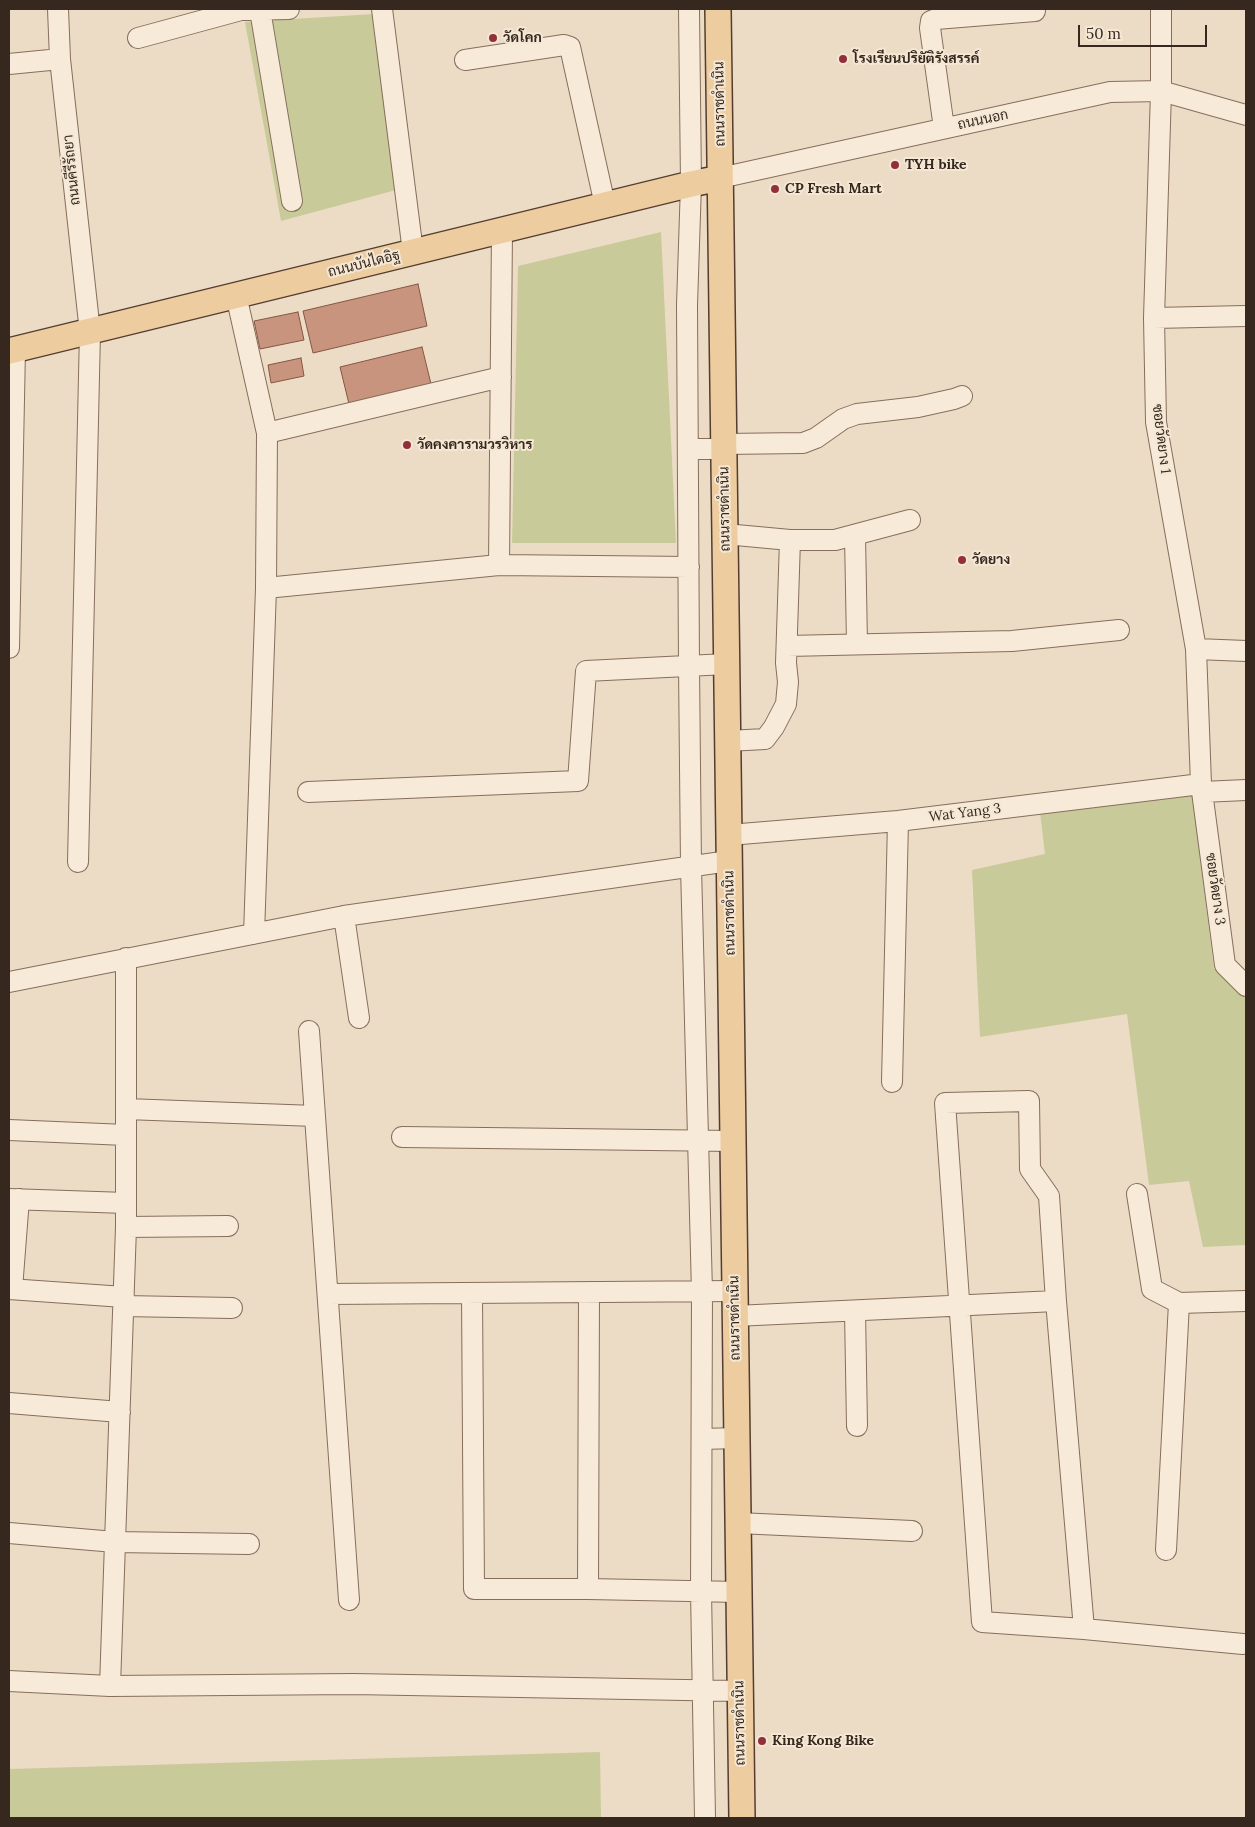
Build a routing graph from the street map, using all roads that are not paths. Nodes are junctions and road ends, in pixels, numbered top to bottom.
1 (58, 9) edge
2 (289, 9) edge
3 (382, 9) edge
4 (689, 9) edge
5 (718, 9) edge
6 (1161, 9) edge
7 (260, 10) edge
8 (1035, 11) dead end
9 (138, 38) dead end
10 (60, 60) junction
11 (465, 60) dead end
12 (9, 64) edge
13 (1161, 92) junction
14 (1246, 114) edge
15 (944, 128) junction
16 (720, 178) junction
17 (691, 184) junction
18 (292, 202) dead end
19 (605, 205) junction
20 (502, 230) junction
21 (413, 252) junction
22 (236, 295) junction
23 (1246, 316) edge
24 (1154, 318) junction
25 (90, 332) junction
26 (12, 350) edge
27 (501, 377) junction
28 (962, 396) dead end
29 (267, 433) junction
30 (724, 447) junction
31 (688, 449) junction
32 (910, 520) dead end
33 (725, 534) junction
34 (855, 535) junction
35 (790, 540) junction
36 (500, 565) junction
37 (689, 567) junction
38 (266, 588) junction
39 (1119, 630) dead end
40 (857, 644) junction
41 (787, 646) junction
42 (9, 648) edge
43 (1196, 649) junction
44 (1246, 651) edge
45 (727, 664) junction
46 (689, 666) junction
47 (728, 741) junction
48 (1201, 788) junction
49 (1246, 790) edge
50 (308, 792) dead end
51 (898, 821) junction
52 (729, 835) junction
53 (729, 861) junction
54 (78, 862) dead end
55 (691, 867) junction
56 (344, 916) junction
57 (254, 934) junction
58 (126, 958) junction
59 (9, 982) edge
60 (1246, 986) edge
61 (359, 1018) dead end
62 (308, 1031) dead end
63 (892, 1082) dead end
64 (126, 1108) junction
65 (315, 1116) junction
66 (9, 1130) edge
67 (126, 1135) junction
68 (402, 1137) dead end
69 (699, 1140) junction
70 (733, 1141) junction
71 (1137, 1194) dead end
72 (14, 1199) edge
73 (126, 1203) junction
74 (228, 1226) dead end
75 (126, 1228) junction
76 (11, 1289) edge
77 (589, 1292) junction
78 (702, 1292) junction
79 (735, 1292) junction
80 (472, 1293) junction
81 (328, 1294) junction
82 (124, 1301) junction
83 (1056, 1301) junction
84 (1246, 1301) edge
85 (1179, 1303) junction
86 (960, 1305) junction
87 (232, 1308) dead end
88 (855, 1312) junction
89 (735, 1316) junction
90 (9, 1403) edge
91 (120, 1412) junction
92 (857, 1426) dead end
93 (737, 1438) junction
94 (702, 1439) junction
95 (738, 1523) junction
96 (912, 1531) dead end
97 (9, 1533) edge
98 (116, 1542) junction
99 (249, 1544) dead end
100 (1166, 1550) dead end
101 (588, 1589) junction
102 (701, 1591) junction
103 (739, 1592) junction
104 (349, 1600) dead end
105 (1084, 1629) junction
106 (1243, 1644) dead end
107 (9, 1680) edge
108 (110, 1686) junction
109 (704, 1691) junction
110 (740, 1691) junction
111 (704, 1818) edge
112 (742, 1818) edge

1 - 10 street, ถนนคีรีรัถยา
2 - 7 street
3 - 21 street
4 - 17 street
5 - 16 main road, ถนนราชดำเนิน
6 - 13 street, ซอยวัดยาง 1
7 - 9 street
7 - 18 street
8 - 15 street
10 - 12 street
10 - 25 street, ถนนคีรีรัถยา
11 - 19 street
13 - 14 street, ถนนนอก
13 - 15 street, ถนนนอก
13 - 24 street, ซอยวัดยาง 1
15 - 16 street, ถนนนอก
16 - 17 main road, ถนนบันไดอิฐ
16 - 30 main road, ถนนราชดำเนิน
17 - 19 main road, ถนนบันไดอิฐ
17 - 31 street
19 - 20 main road, ถนนบันไดอิฐ
20 - 21 main road, ถนนบันไดอิฐ
20 - 27 street
21 - 22 main road, ถนนบันไดอิฐ
22 - 25 main road, ถนนบันไดอิฐ
22 - 29 street
23 - 24 street
24 - 43 street, ซอยวัดยาง 1
25 - 26 main road, ถนนบันไดอิฐ
25 - 54 street, ถนนคีรีรัถยา
26 - 42 street
27 - 29 street
27 - 36 street
28 - 30 street
29 - 38 street
30 - 31 street
30 - 33 main road, ถนนราชดำเนิน
31 - 37 street
32 - 34 street
33 - 35 street
33 - 45 main road, ถนนราชดำเนิน
34 - 35 street
34 - 40 street
35 - 41 street
36 - 37 street
36 - 38 street
37 - 46 street
38 - 57 street
39 - 40 street
40 - 41 street
41 - 47 street
43 - 44 street
43 - 48 street, ซอยวัดยาง 1
45 - 46 street
45 - 47 main road, ถนนราชดำเนิน
46 - 50 street
46 - 55 street
47 - 52 main road, ถนนราชดำเนิน
48 - 49 street, Wat Yang 3
48 - 51 street, Wat Yang 3
48 - 60 street, ซอยวัดยาง 3
51 - 52 street, Wat Yang 3
51 - 63 street
52 - 53 main road, ถนนราชดำเนิน
53 - 55 street
53 - 70 main road, ถนนราชดำเนิน
55 - 56 street
55 - 69 street
56 - 57 street
56 - 61 street
57 - 58 street
58 - 59 street
58 - 64 street
62 - 65 street
64 - 65 street
64 - 67 street
65 - 81 street
66 - 67 street
67 - 73 street
68 - 69 street
69 - 70 street
69 - 78 street
70 - 79 main road, ถนนราชดำเนิน
71 - 85 street
72 - 73 street
72 - 76 street
73 - 75 street
74 - 75 street
75 - 82 street
76 - 82 street
77 - 78 street
77 - 80 street
77 - 101 street
78 - 79 street
78 - 94 street
79 - 89 main road, ถนนราชดำเนิน
80 - 81 street
80 - 101 street
81 - 104 street
82 - 87 street
82 - 91 street
83 - 86 street
83 - 86 street
83 - 105 street
84 - 85 street
85 - 100 street
86 - 88 street
86 - 105 street
88 - 89 street
88 - 92 street
89 - 93 main road, ถนนราชดำเนิน
90 - 91 street
91 - 98 street
93 - 94 street
93 - 95 main road, ถนนราชดำเนิน
94 - 102 street
95 - 96 street
95 - 103 main road, ถนนราชดำเนิน
97 - 98 street
98 - 99 street
98 - 108 street
101 - 102 street
102 - 103 street
102 - 109 street
103 - 110 main road, ถนนราชดำเนิน
105 - 106 street
107 - 108 street
108 - 109 street
109 - 110 street
109 - 111 street
110 - 112 main road, ถนนราชดำเนิน

